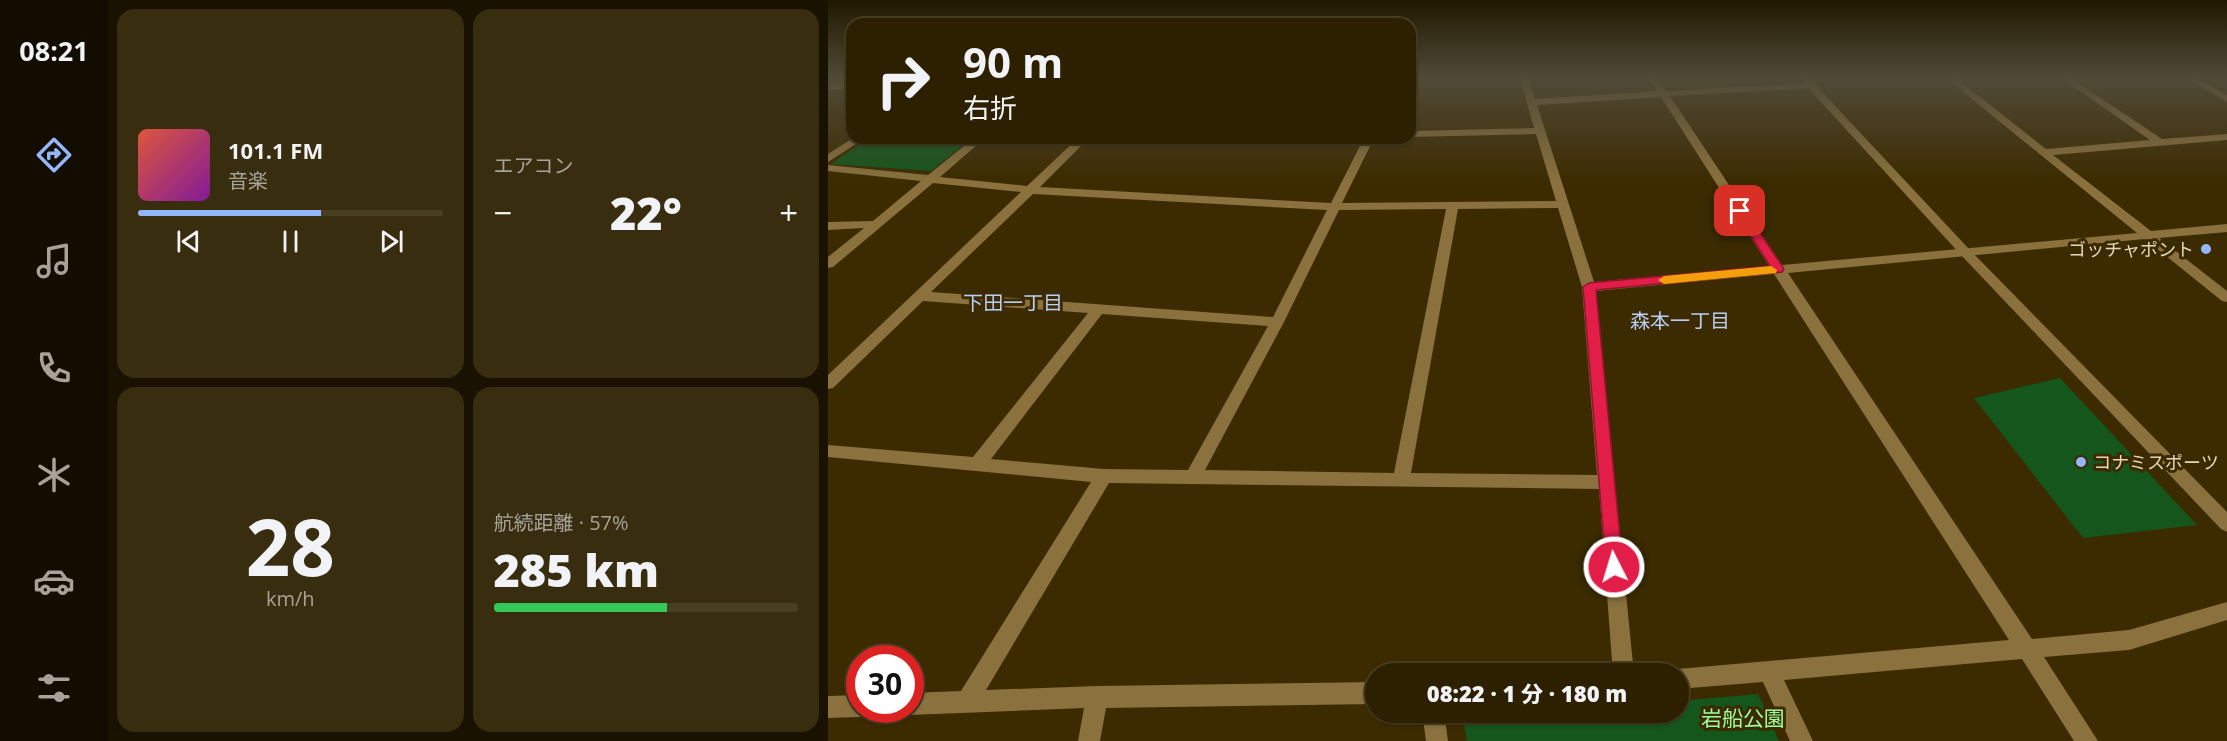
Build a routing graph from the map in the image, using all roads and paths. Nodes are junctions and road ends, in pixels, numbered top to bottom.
1 (1535, 113) edge
2 (1676, 113) edge
3 (1836, 113) edge
4 (1994, 113) edge
5 (2116, 113) edge
6 (1540, 131) junction
7 (1416, 134) edge
8 (2227, 137) edge
9 (2161, 143) junction
10 (851, 144) edge
11 (973, 144) edge
12 (1078, 144) edge
13 (1366, 144) edge
14 (2045, 152) junction
15 (828, 159) edge
16 (828, 168) edge
17 (932, 178) junction
18 (1031, 190) junction
19 (1562, 204) junction
20 (1454, 205) junction
21 (1334, 207) junction
22 (877, 224) junction
23 (828, 226) edge
24 (2227, 228) edge
25 (2148, 236) junction
26 (1965, 252) junction
27 (828, 264) edge
28 (1778, 269) junction
29 (1589, 287) junction
30 (920, 296) junction
31 (2227, 298) edge
32 (1099, 309) junction
33 (1277, 322) junction
34 (828, 384) edge
35 (828, 451) edge
36 (978, 463) junction
37 (1104, 476) junction
38 (1193, 477) junction
39 (1401, 479) junction
40 (1607, 482) junction
41 (2227, 524) edge
42 (2227, 611) edge
43 (2028, 649) junction
44 (1623, 663) edge
45 (1769, 671) junction
46 (1689, 678) edge
47 (1365, 693) edge
48 (1097, 697) junction
49 (967, 702) junction
50 (924, 704) edge
51 (846, 706) edge
52 (828, 707) edge
53 (1435, 723) edge
54 (1089, 741) edge
55 (1437, 741) edge
56 (1802, 741) edge
57 (2087, 741) edge

1 - 6 street
2 - 28 street
3 - 26 street
4 - 14 street
5 - 9 street
6 - 7 street
6 - 19 street
8 - 9 street
9 - 14 street
10 - 15 street
11 - 17 street
12 - 18 street
13 - 21 street
14 - 25 street
16 - 17 street
17 - 18 street
17 - 22 street
18 - 21 street
18 - 30 street
19 - 20 street
19 - 29 street
20 - 21 street
20 - 39 street
21 - 33 street
22 - 23 street
22 - 27 street
24 - 25 street
25 - 26 street
25 - 31 street
26 - 28 street
26 - 41 street
28 - 29 street
28 - 43 street
29 - 40 street
30 - 32 street
30 - 34 street
32 - 33 street
32 - 36 street
33 - 38 street
35 - 36 street
36 - 37 street
37 - 38 street
37 - 49 street
38 - 39 street
39 - 40 street
40 - 44 street
42 - 43 street
43 - 45 street
43 - 57 street
45 - 46 street
45 - 56 street
47 - 48 street
48 - 49 street
48 - 54 street
49 - 50 street
51 - 52 street
53 - 55 street

